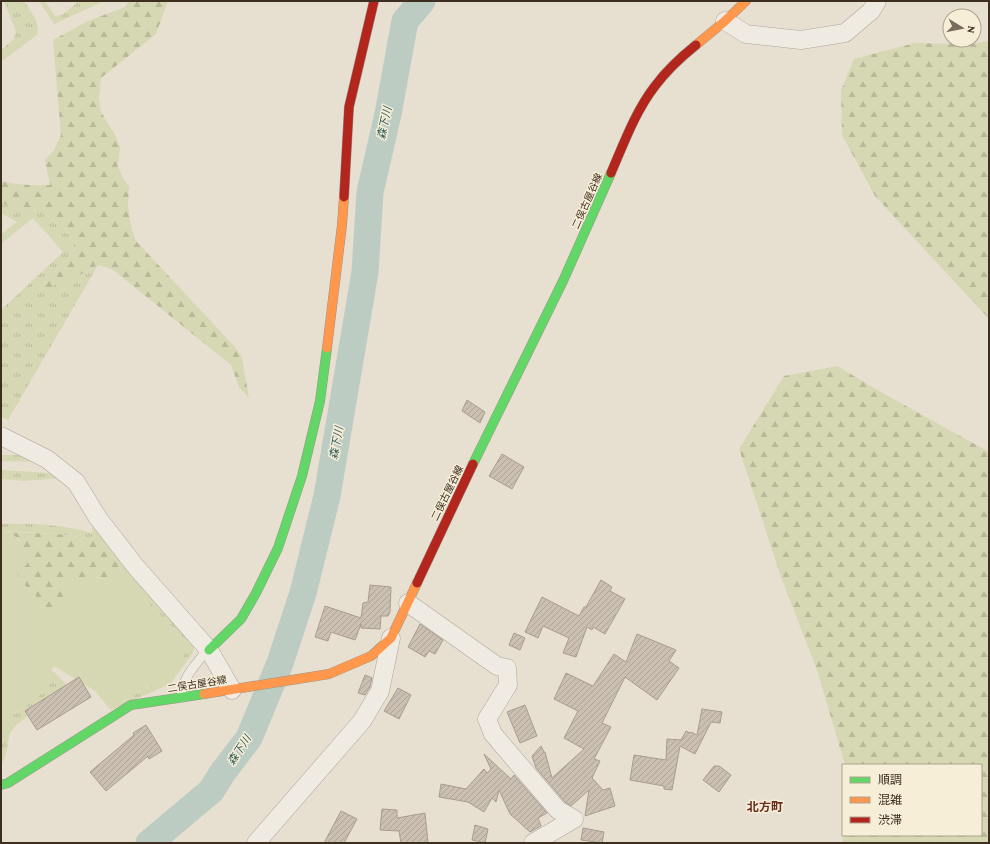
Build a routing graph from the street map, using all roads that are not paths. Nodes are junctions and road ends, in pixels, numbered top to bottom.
1 (374, 1) edge
2 (746, 1) edge
3 (877, 1) edge
4 (725, 21) junction
5 (1, 436) edge
6 (408, 603) junction
7 (391, 638) junction
8 (209, 650) junction
9 (232, 690) junction
10 (181, 698) junction
11 (1, 785) edge
12 (256, 843) edge
13 (534, 843) edge

1 - 8 main road
2 - 4 main road, 二俣古屋谷線
3 - 4 street
4 - 6 main road, 二俣古屋谷線
5 - 8 street
6 - 7 main road, 二俣古屋谷線
6 - 13 street
7 - 9 main road, 二俣古屋谷線
7 - 12 street
8 - 9 street
8 - 10 lane
9 - 10 main road, 二俣古屋谷線
10 - 11 main road, 二俣古屋谷線

